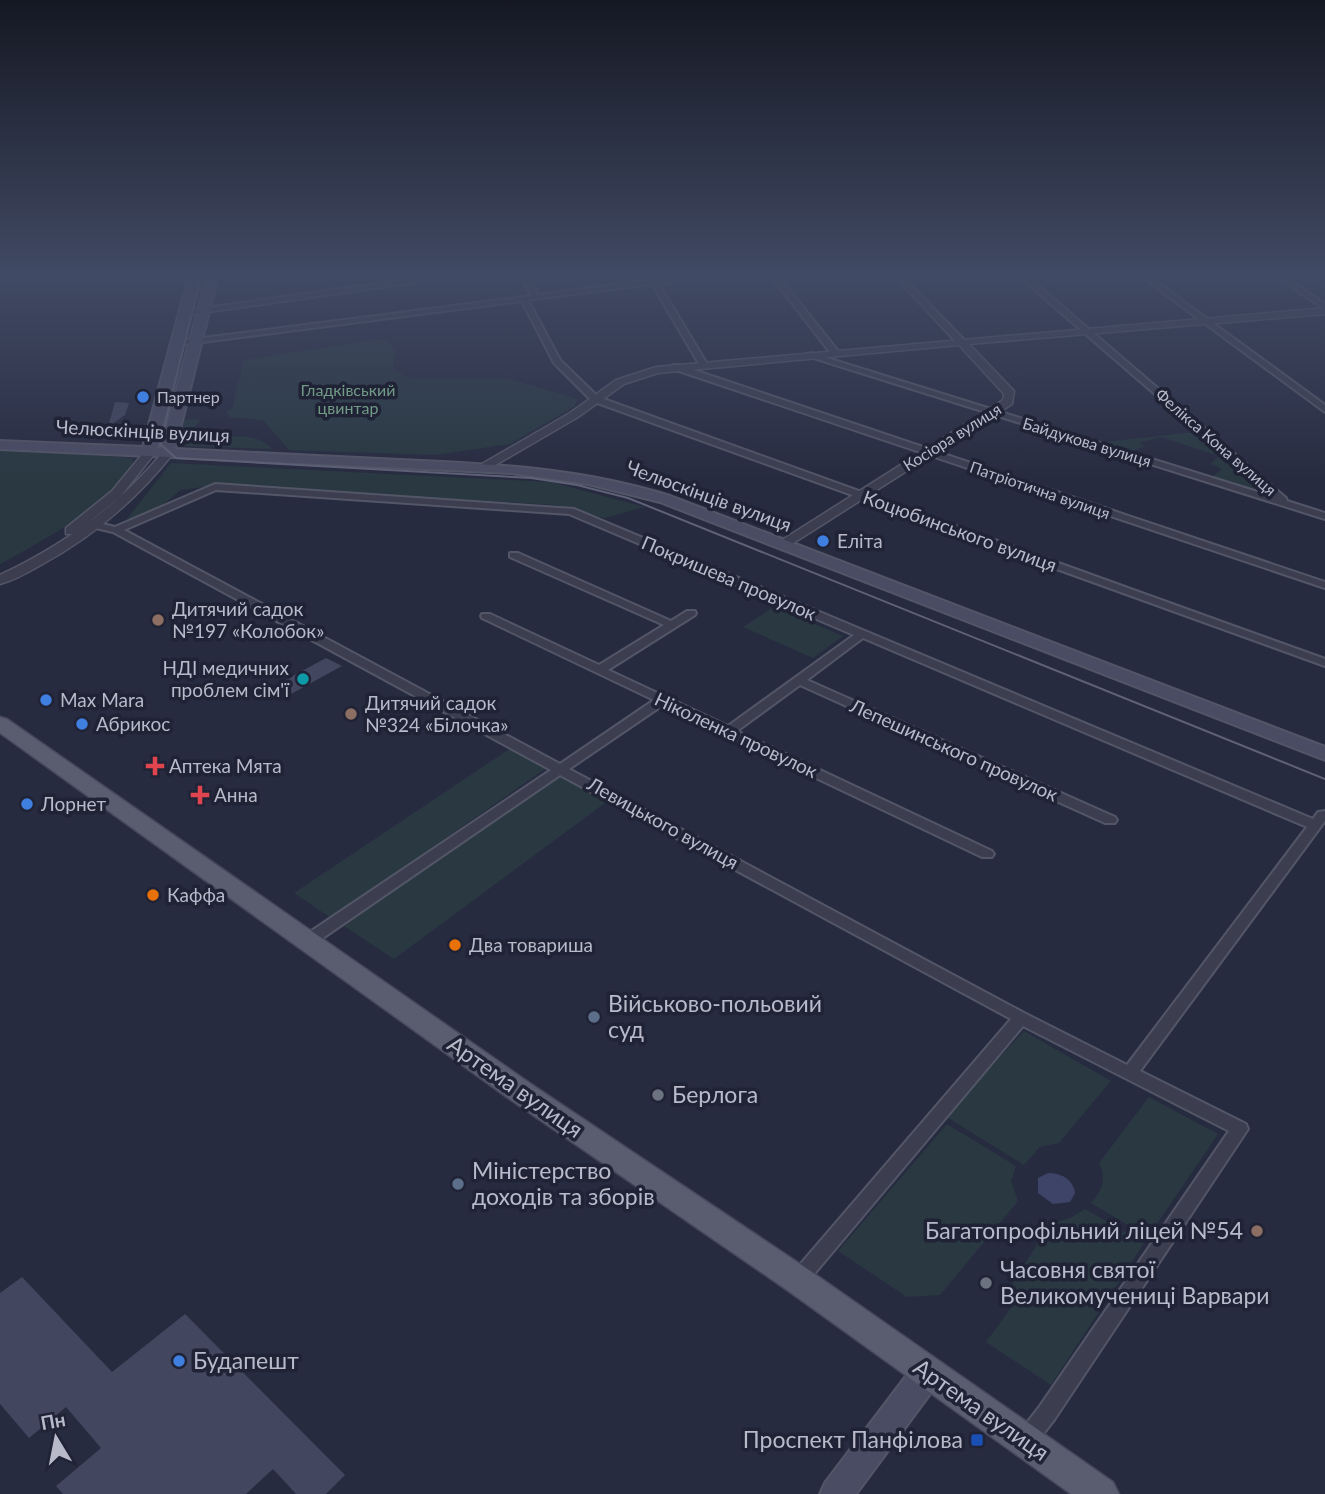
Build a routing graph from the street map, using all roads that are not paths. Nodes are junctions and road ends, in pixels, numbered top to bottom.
1 (197, 341) edge
2 (191, 342) edge
3 (547, 342) edge
4 (690, 342) edge
5 (827, 342) edge
6 (961, 342) junction
7 (964, 342) edge
8 (1099, 342) edge
9 (1233, 342) edge
10 (180, 343) joint
11 (835, 352) junction
12 (808, 355) junction
13 (703, 364) junction
14 (676, 367) junction
15 (595, 399) junction
16 (1325, 409) edge
17 (990, 413) junction
18 (0, 445) edge
19 (927, 452) junction
20 (149, 453) junction
21 (167, 454) junction
22 (481, 468) junction
23 (861, 495) junction
24 (1279, 503) junction
25 (1325, 516) edge
26 (83, 522) junction
27 (97, 526) junction
28 (116, 530) junction
29 (784, 545) junction
30 (514, 555) dead end
31 (0, 569) edge
32 (0, 580) edge
33 (1325, 585) edge
34 (691, 613) dead end
35 (485, 616) dead end
36 (672, 625) junction
37 (862, 635) junction
38 (1325, 663) edge
39 (600, 670) junction
40 (798, 680) junction
41 (662, 700) junction
42 (0, 723) edge
43 (729, 731) junction
44 (1325, 754) edge
45 (561, 768) junction
46 (1110, 820) dead end
47 (1319, 820) edge
48 (987, 854) dead end
49 (309, 940) junction
50 (1021, 1018) junction
51 (1130, 1073) junction
52 (798, 1280) junction
53 (927, 1373) junction
54 (1026, 1440) junction
55 (836, 1494) edge
56 (1101, 1494) edge

1 - 21 main road
2 - 10 street
3 - 15 street
4 - 13 street
5 - 11 street
6 - 7 street
6 - 11 street
6 - 17 street, Косіора вулиця
8 - 24 street, Фелікса Кона вулиця
9 - 16 street
10 - 20 main road
11 - 12 street
12 - 13 street
12 - 17 street, Байдукова вулиця
13 - 14 street
14 - 15 street
14 - 19 street, Патріотична вулиця
15 - 22 street
15 - 23 street, Коцюбинського вулиця
17 - 19 street, Косіора вулиця
17 - 24 street, Байдукова вулиця
18 - 20 main road, Челюскінців вулиця
19 - 23 street, Косіора вулиця
19 - 33 street, Патріотична вулиця
20 - 21 main road, Челюскінців вулиця
20 - 26 street
21 - 22 main road, Челюскінців вулиця
21 - 27 street
22 - 29 main road, Челюскінців вулиця
23 - 29 street, Косіора вулиця
23 - 38 street, Коцюбинського вулиця
24 - 25 street, Байдукова вулиця
26 - 27 street, Левицького вулиця
26 - 31 street
27 - 28 street, Левицького вулиця
27 - 32 street
28 - 37 street, Покришева провулок
28 - 45 street, Левицького вулиця
29 - 44 main road, Челюскінців вулиця
30 - 36 street
34 - 36 street
35 - 39 street, Ніколенка провулок
36 - 39 street
37 - 40 street
37 - 47 street, Покришева провулок
39 - 41 street, Ніколенка провулок
40 - 43 street
40 - 46 street, Лепешинського провулок
41 - 43 street, Ніколенка провулок
41 - 45 street
42 - 49 main road, Артема вулиця
43 - 48 street, Ніколенка провулок
45 - 49 street
45 - 50 street, Левицького вулиця
47 - 51 street
49 - 52 main road, Артема вулиця
50 - 51 street, Левицького вулиця
50 - 52 street
51 - 54 street, Левицького вулиця
52 - 53 main road, Артема вулиця
53 - 54 main road, Артема вулиця
53 - 55 main road
54 - 56 main road, Артема вулиця

